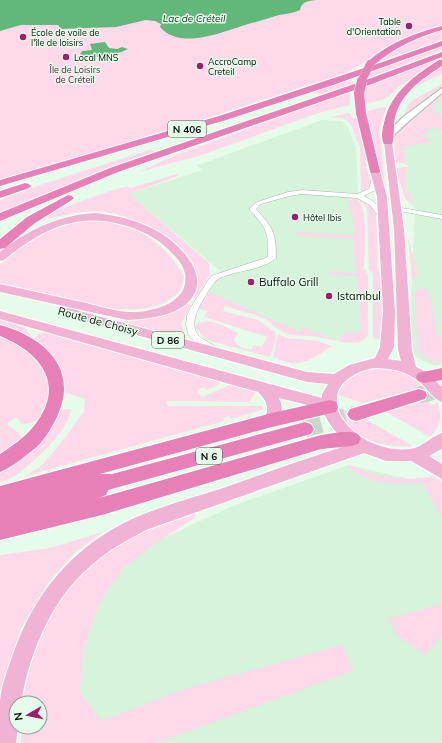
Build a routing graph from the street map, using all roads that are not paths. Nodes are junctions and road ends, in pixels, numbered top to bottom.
1 (442, 28) edge
2 (442, 42) edge
3 (442, 54) edge
4 (442, 62) edge
5 (442, 90) edge
6 (317, 101) junction
7 (272, 102) junction
8 (388, 142) junction
9 (375, 171) junction
10 (0, 183) edge
11 (0, 196) edge
12 (358, 196) junction
13 (396, 209) junction
14 (0, 217) edge
15 (442, 217) edge
16 (385, 223) junction
17 (0, 245) edge
18 (0, 258) edge
19 (0, 288) edge
20 (0, 292) edge
21 (0, 316) edge
22 (0, 330) edge
23 (227, 356) junction
24 (380, 362) junction
25 (409, 368) junction
26 (442, 374) edge
27 (424, 377) junction
28 (336, 380) junction
29 (263, 388) junction
30 (419, 395) tunnel mouth
31 (442, 396) edge
32 (329, 406) junction
33 (356, 414) tunnel mouth
34 (272, 420) junction
35 (305, 429) tunnel mouth
36 (442, 439) edge
37 (358, 443) junction
38 (414, 455) junction
39 (0, 464) edge
40 (442, 472) edge
41 (112, 482) junction
42 (0, 494) edge
43 (0, 506) edge
44 (0, 521) edge
45 (0, 531) edge
46 (5, 743) edge

1 - 9 highway, bridge
2 - 7 highway, N 406
3 - 6 highway, N 406
4 - 8 highway
5 - 8 street
6 - 14 highway, N 406
6 - 17 highway
7 - 10 highway, N 406
7 - 11 highway
8 - 13 main road
9 - 12 street
9 - 16 main road
12 - 16 street
12 - 23 street
13 - 15 street
13 - 25 main road
16 - 24 main road
18 - 19 main road
20 - 23 main road, Route de Choisy / D 86
21 - 29 main road, Route de Choisy / D 86
22 - 39 highway
23 - 28 main road, Route de Choisy / D 86
24 - 25 main road
24 - 28 main road
25 - 27 main road
26 - 27 highway
27 - 31 main road
28 - 32 main road
29 - 32 main road, Route de Choisy / D 86
29 - 34 main road
30 - 33 highway
32 - 34 highway
32 - 37 main road
34 - 42 highway
35 - 41 highway, N 6
36 - 38 main road
37 - 38 main road
37 - 45 highway
37 - 46 main road
38 - 40 main road
41 - 43 highway, N 6
41 - 44 highway, N 6

